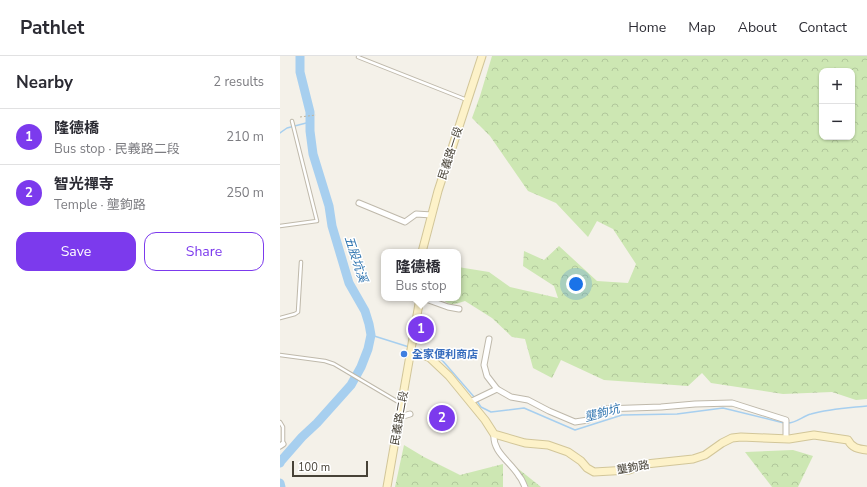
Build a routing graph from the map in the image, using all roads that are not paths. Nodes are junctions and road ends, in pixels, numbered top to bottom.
1 (482, 56) edge
2 (358, 57) edge
3 (467, 100) junction
4 (292, 121) dead end
5 (359, 203) dead end
6 (432, 215) junction
7 (280, 226) edge
8 (423, 249) edge
9 (301, 262) dead end
10 (419, 301) edge
11 (430, 301) edge
12 (459, 309) dead end
13 (280, 318) edge
14 (489, 339) dead end
15 (411, 348) junction
16 (280, 355) edge
17 (497, 389) junction
18 (471, 401) junction
19 (402, 405) junction
20 (410, 414) dead end
21 (400, 417) junction
22 (280, 422) edge
23 (494, 434) junction
24 (786, 439) junction
25 (281, 445) edge
26 (867, 450) edge
27 (387, 487) edge
28 (525, 487) edge

1 - 3 street, 民義路一段
2 - 3 lane
3 - 6 street, 民義路一段
4 - 7 lane
5 - 6 street
6 - 8 street, 民義路一段
9 - 13 lane
10 - 15 street, 民義路二段
11 - 12 street
14 - 17 street
15 - 18 street
15 - 19 street, 民義路二段
16 - 19 lane
17 - 18 street
17 - 24 street
18 - 23 street
19 - 21 street, 民義路二段
20 - 21 street
21 - 27 street, 民義路二段
22 - 25 lane
23 - 24 street, 壟鉤路
23 - 28 street
24 - 26 street, 壟鉤路

